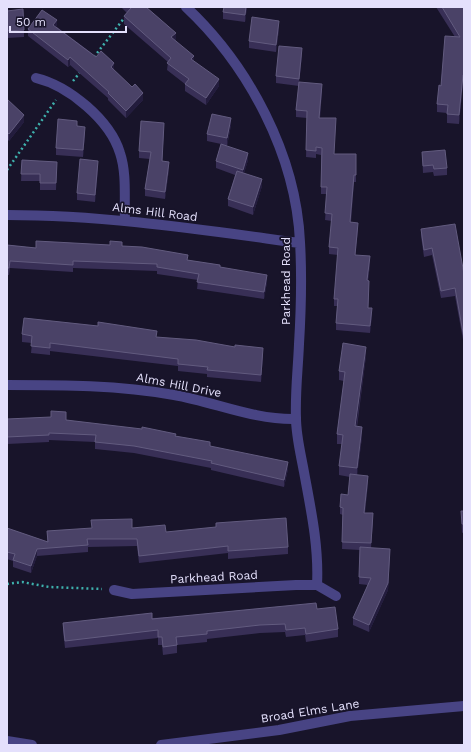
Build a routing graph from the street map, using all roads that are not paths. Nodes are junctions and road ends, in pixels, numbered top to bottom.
1 (186, 7) edge
2 (36, 78) dead end
3 (7, 215) edge
4 (125, 220) junction
5 (300, 243) junction
6 (7, 385) edge
7 (296, 419) junction
8 (317, 585) junction
9 (114, 590) road end
10 (336, 596) dead end
11 (464, 706) edge
12 (7, 741) edge
13 (32, 745) edge
14 (161, 745) edge

1 - 5 street, Parkhead Road
2 - 4 street
3 - 4 street, Alms Hill Road
4 - 5 street, Alms Hill Road
5 - 7 street, Parkhead Road
6 - 7 street, Alms Hill Drive
7 - 8 street, Parkhead Road
8 - 9 street, Parkhead Road
8 - 10 street
11 - 14 street, Broad Elms Lane
12 - 13 street

